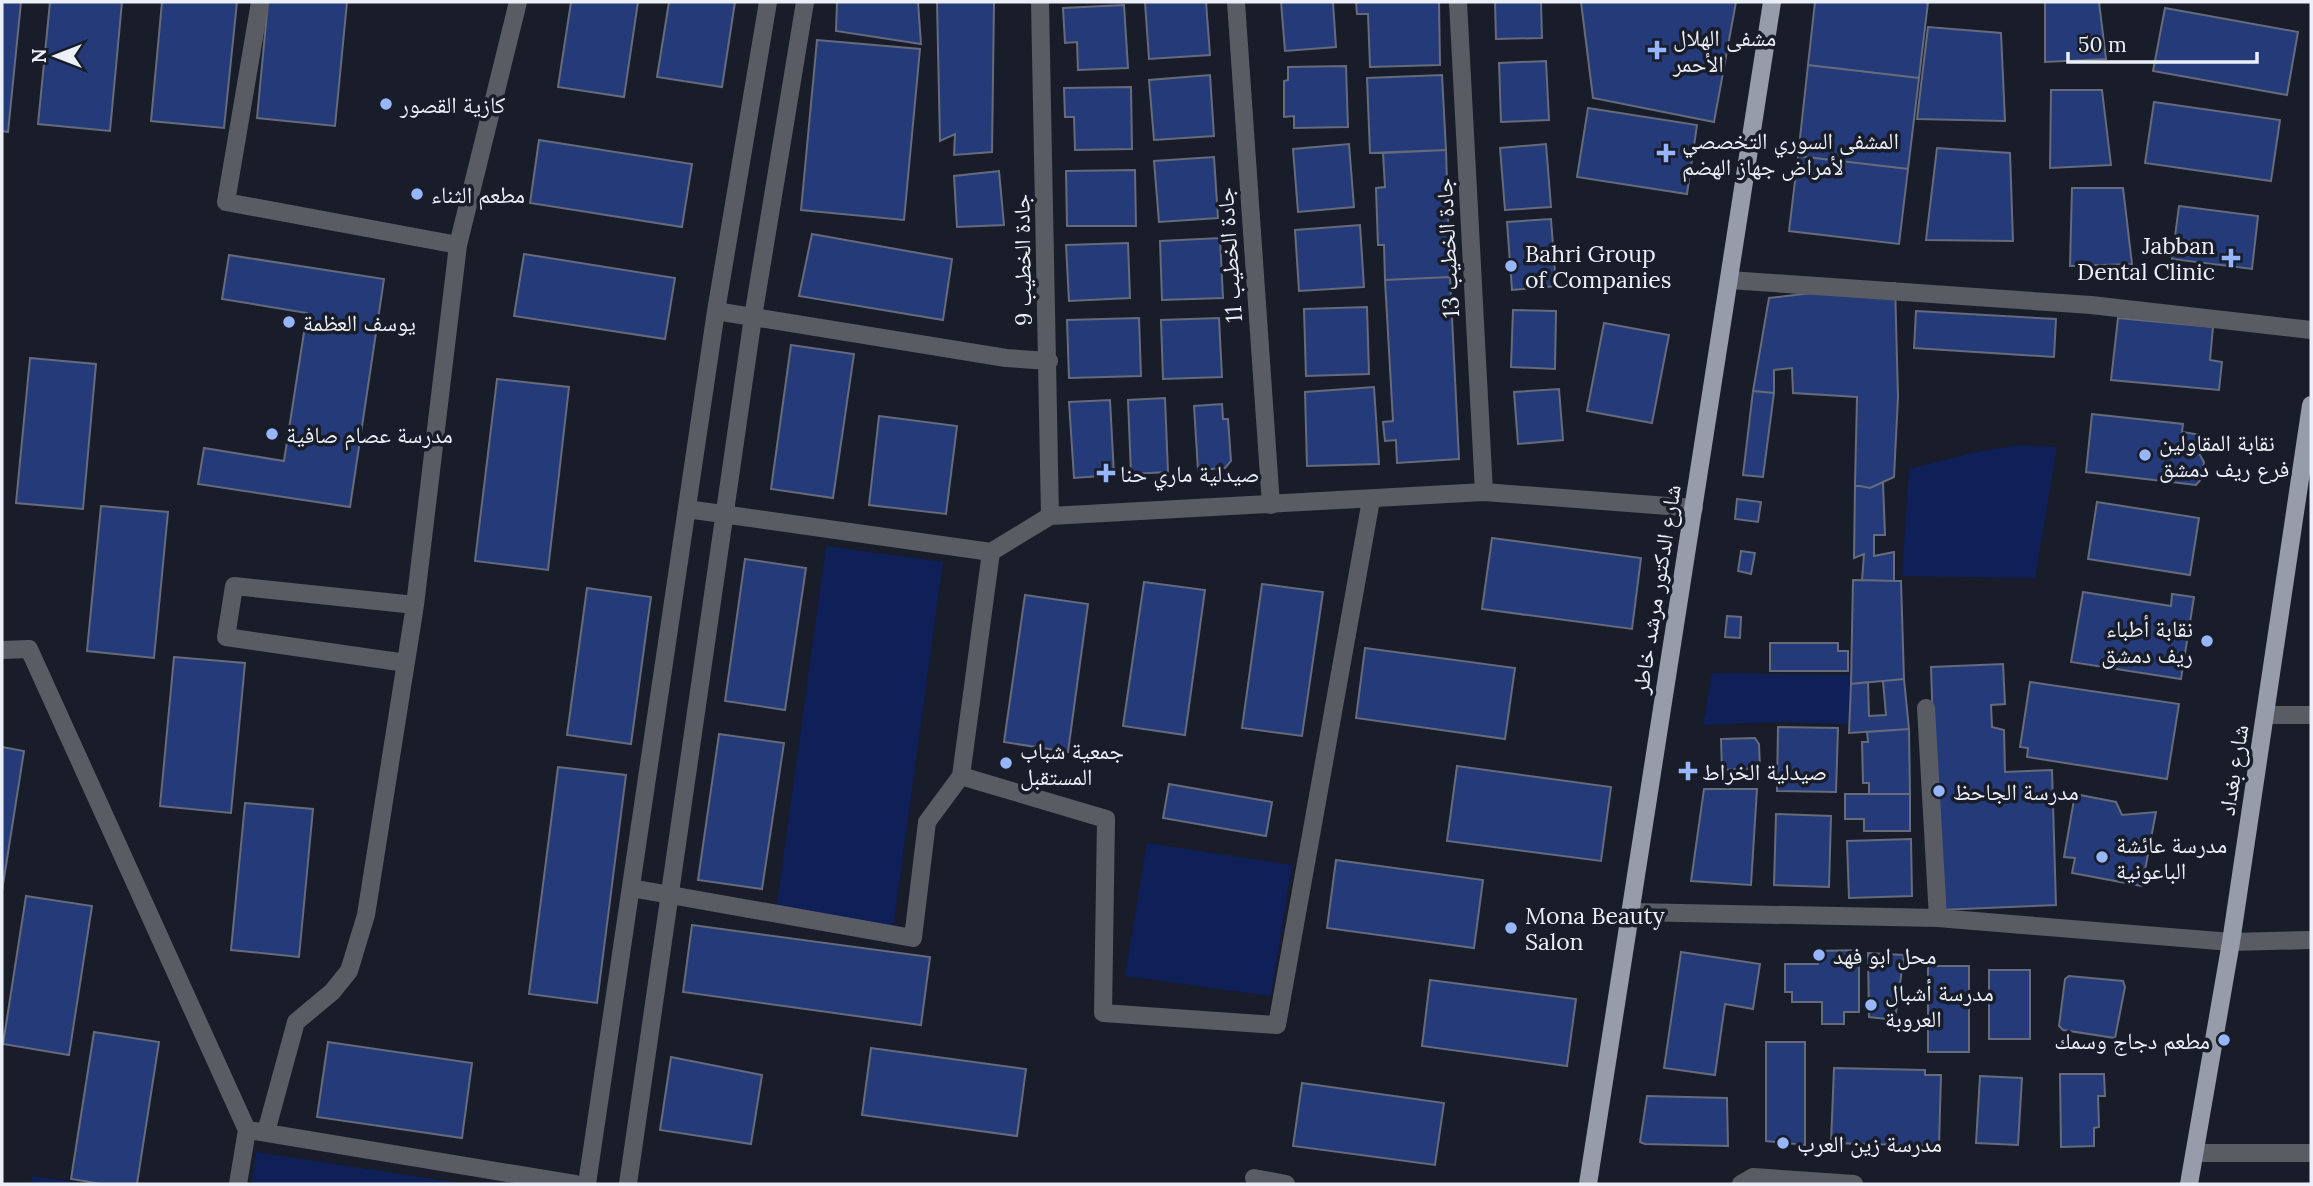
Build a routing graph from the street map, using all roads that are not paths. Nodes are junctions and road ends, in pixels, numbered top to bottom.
1 (260, 2) edge
2 (518, 2) edge
3 (768, 2) edge
4 (804, 2) edge
5 (1040, 2) edge
6 (1236, 2) edge
7 (1458, 2) edge
8 (1772, 2) edge
9 (458, 244) junction
10 (1729, 280) junction
11 (716, 311) junction
12 (753, 317) junction
13 (2311, 330) edge
14 (1049, 362) junction
15 (2310, 415) edge
16 (1483, 492) junction
17 (1371, 500) junction
18 (1271, 505) junction
19 (1693, 508) junction
20 (687, 509) junction
21 (725, 514) junction
22 (1050, 516) junction
23 (991, 552) junction
24 (415, 605) junction
25 (2, 650) edge
26 (406, 663) junction
27 (1926, 708) dead end
28 (2266, 715) junction
29 (2311, 715) edge
30 (961, 776) junction
31 (631, 888) junction
32 (670, 895) junction
33 (1631, 912) junction
34 (1938, 918) junction
35 (2311, 940) edge
36 (2231, 942) junction
37 (247, 1130) junction
38 (266, 1132) junction
39 (2195, 1153) junction
40 (2311, 1153) edge
41 (1254, 1178) dead end
42 (238, 1184) edge
43 (575, 1184) edge
44 (587, 1184) edge
45 (628, 1184) edge
46 (1286, 1184) edge
47 (1588, 1184) edge
48 (1741, 1184) edge
49 (1854, 1184) edge
50 (2189, 1184) edge

1 - 9 street
2 - 9 street
3 - 11 street
4 - 12 street
5 - 14 street, جادة الخطيب 9
6 - 18 street, جادة الخطيب 11
7 - 16 street, جادة الخطيب 13
8 - 10 main road, شارع الدكتور مرشد خاطر
9 - 24 street
10 - 13 street
10 - 19 main road, شارع الدكتور مرشد خاطر
11 - 12 street
11 - 20 street
12 - 14 street
12 - 21 street
14 - 22 street, جادة الخطيب 9
15 - 28 main road, شارع بغداد
16 - 17 street
16 - 19 street
17 - 18 street
17 - 30 street
18 - 22 street
19 - 33 main road, شارع الدكتور مرشد خاطر
20 - 21 street
20 - 31 street
21 - 23 street
21 - 32 street
22 - 23 street
23 - 30 street
24 - 26 street
24 - 26 street
25 - 37 street
26 - 38 street
27 - 34 street
28 - 29 street
28 - 36 main road, شارع بغداد
30 - 32 street
31 - 32 street
31 - 44 street
32 - 45 street
33 - 34 street
33 - 47 main road, شارع الدكتور مرشد خاطر
34 - 36 street
35 - 36 street
36 - 39 main road, شارع بغداد
37 - 38 street
37 - 42 street
38 - 43 street
39 - 40 street
39 - 50 main road, شارع بغداد
41 - 46 street
48 - 49 street

